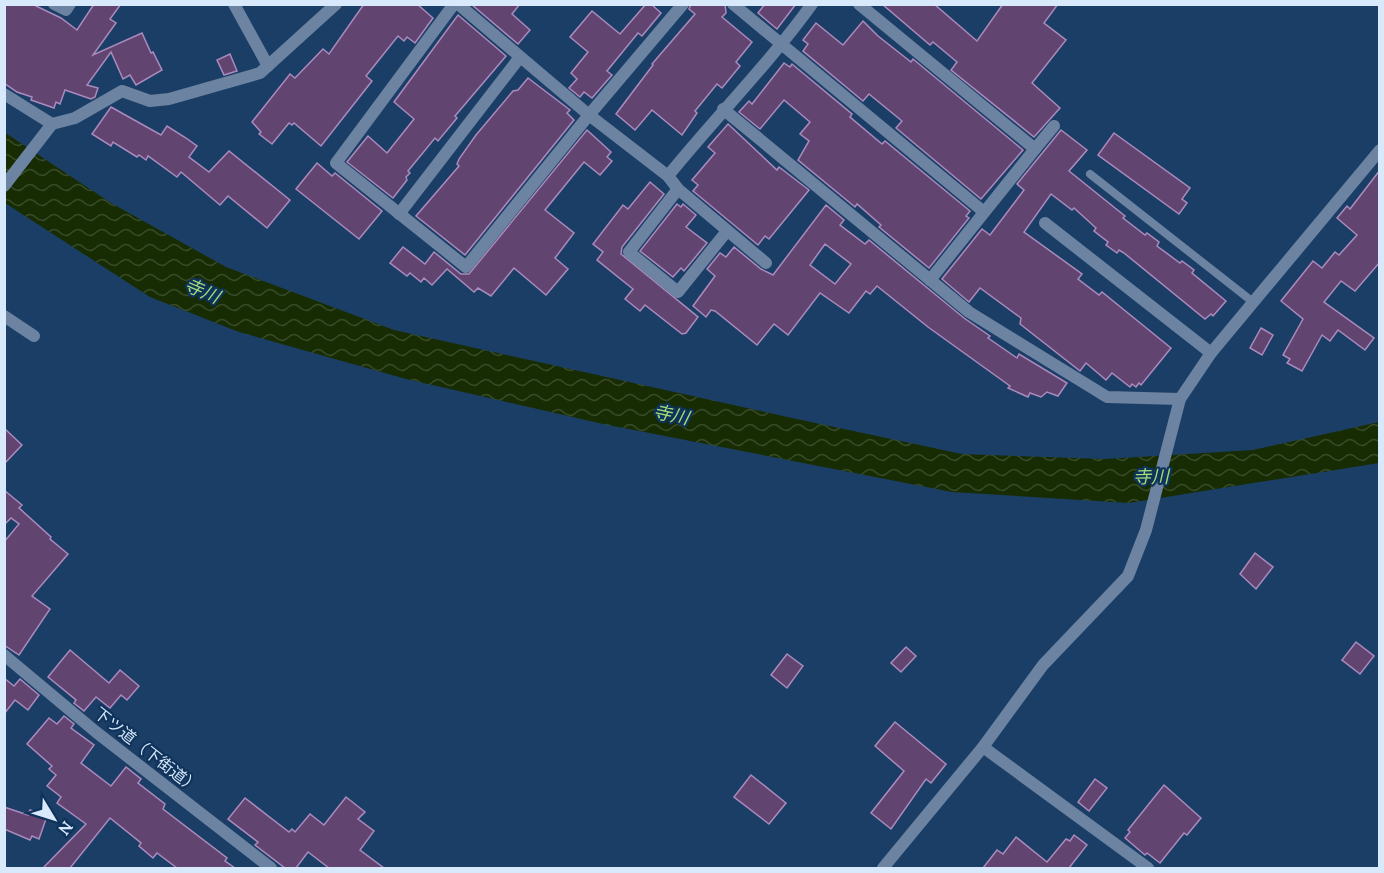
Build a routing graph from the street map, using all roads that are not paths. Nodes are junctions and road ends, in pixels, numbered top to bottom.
1 (54, 4) edge
2 (69, 4) edge
3 (234, 4) edge
4 (336, 4) edge
5 (456, 4) edge
6 (683, 4) edge
7 (733, 4) edge
8 (812, 4) edge
9 (859, 4) edge
10 (783, 45) junction
11 (520, 57) junction
12 (268, 66) junction
13 (4, 94) edge
14 (723, 109) junction
15 (589, 115) junction
16 (52, 124) junction
17 (1054, 126) dead end
18 (1035, 149) junction
19 (1380, 150) edge
20 (1090, 174) dead end
21 (668, 176) junction
22 (4, 186) edge
23 (678, 189) junction
24 (984, 212) junction
25 (399, 214) junction
26 (1045, 222) dead end
27 (727, 231) junction
28 (766, 263) dead end
29 (930, 280) junction
30 (1253, 302) junction
31 (4, 316) edge
32 (34, 336) dead end
33 (1211, 352) junction
34 (1180, 399) junction
35 (4, 655) edge
36 (983, 747) junction
37 (271, 868) edge
38 (882, 868) edge
39 (1148, 868) edge

1 - 2 street
3 - 12 street
4 - 12 street
5 - 11 street
5 - 25 street
6 - 15 street
7 - 10 street
8 - 10 street
9 - 18 street
10 - 14 street
10 - 24 street
11 - 15 street
11 - 25 street
12 - 16 street
13 - 16 street
14 - 21 street
14 - 29 street
15 - 21 street
15 - 25 street
16 - 22 street
17 - 18 street
18 - 24 street
19 - 30 street
20 - 30 lane
21 - 23 street
23 - 27 street
23 - 27 street
24 - 29 street
26 - 33 street
27 - 28 street
29 - 34 street
30 - 33 street
31 - 32 street
33 - 34 street
34 - 36 street
35 - 37 street, 下ツ道（下街道）
36 - 38 street
36 - 39 street

